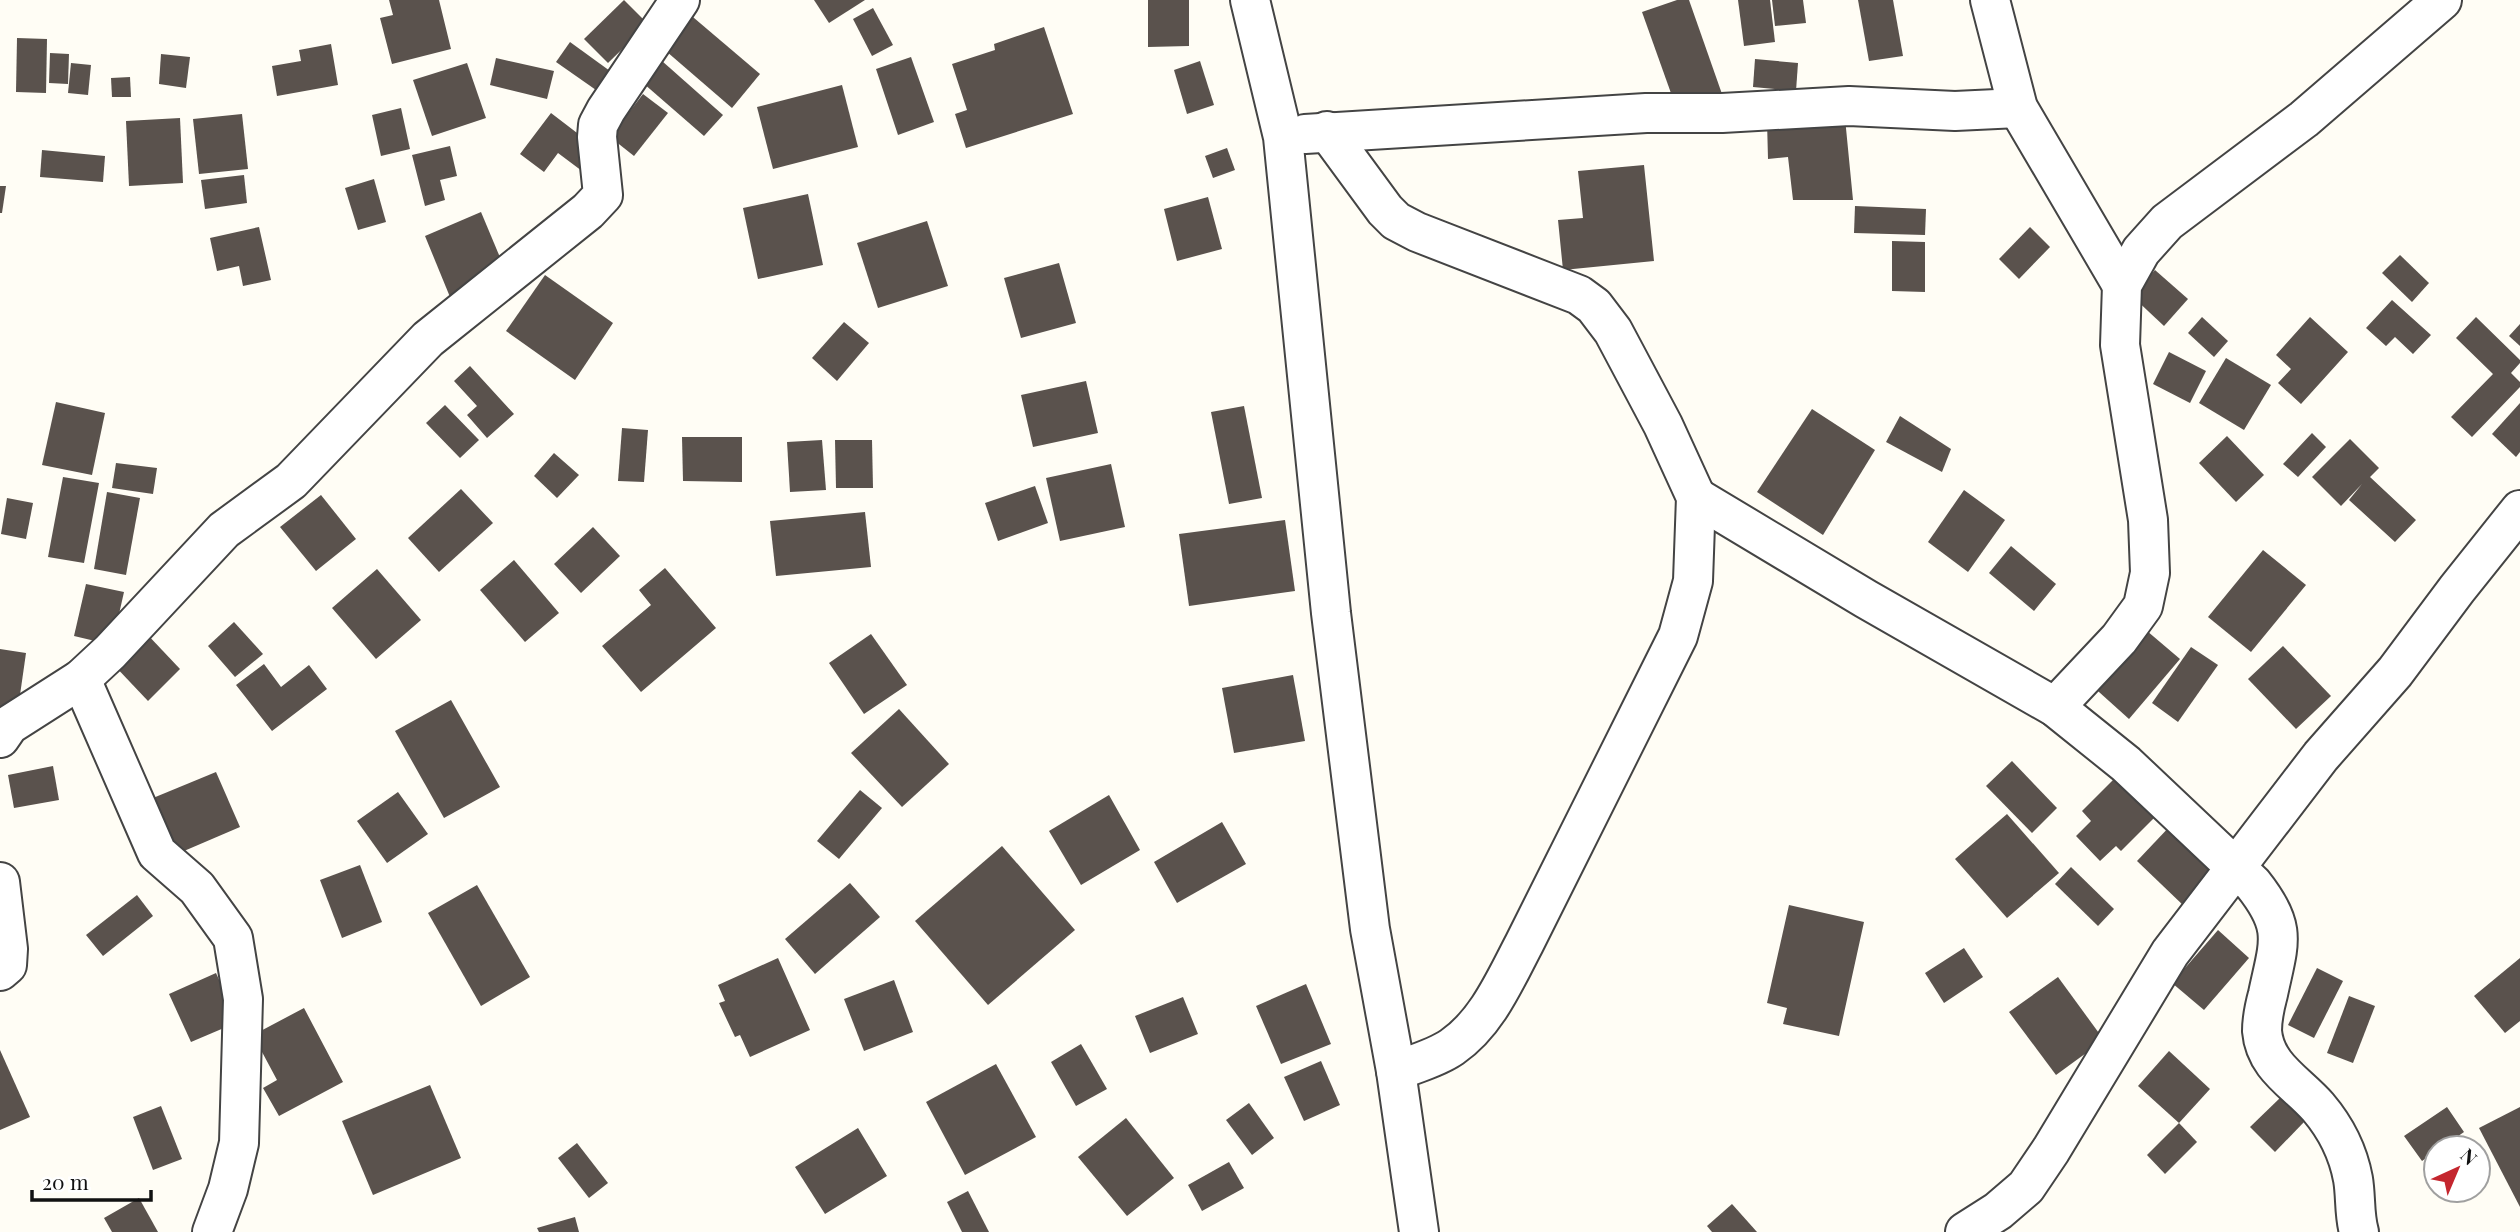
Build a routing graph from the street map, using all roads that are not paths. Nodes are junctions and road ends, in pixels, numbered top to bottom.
1 (680, 0) edge
2 (1250, 0) edge
3 (1990, 0) edge
4 (2442, 0) edge
5 (2018, 108) junction
6 (1327, 131) junction
7 (1283, 137) junction
8 (2122, 285) junction
9 (1696, 497) junction
10 (2520, 510) edge
11 (81, 679) junction
12 (2055, 707) junction
13 (0, 738) edge
14 (2235, 868) junction
15 (0, 882) edge
16 (0, 971) edge
17 (1396, 1071) junction
18 (212, 1232) edge
19 (1419, 1232) edge
20 (1965, 1232) edge
21 (2359, 1232) edge

1 - 11 street
2 - 7 street
3 - 5 street
4 - 8 street
5 - 6 street
5 - 8 street
6 - 7 street
6 - 9 street
7 - 17 street
8 - 12 street
9 - 12 street
9 - 17 street
10 - 14 street
11 - 13 street
11 - 18 street
12 - 14 street
14 - 20 street
14 - 21 street
15 - 16 street
17 - 19 street

